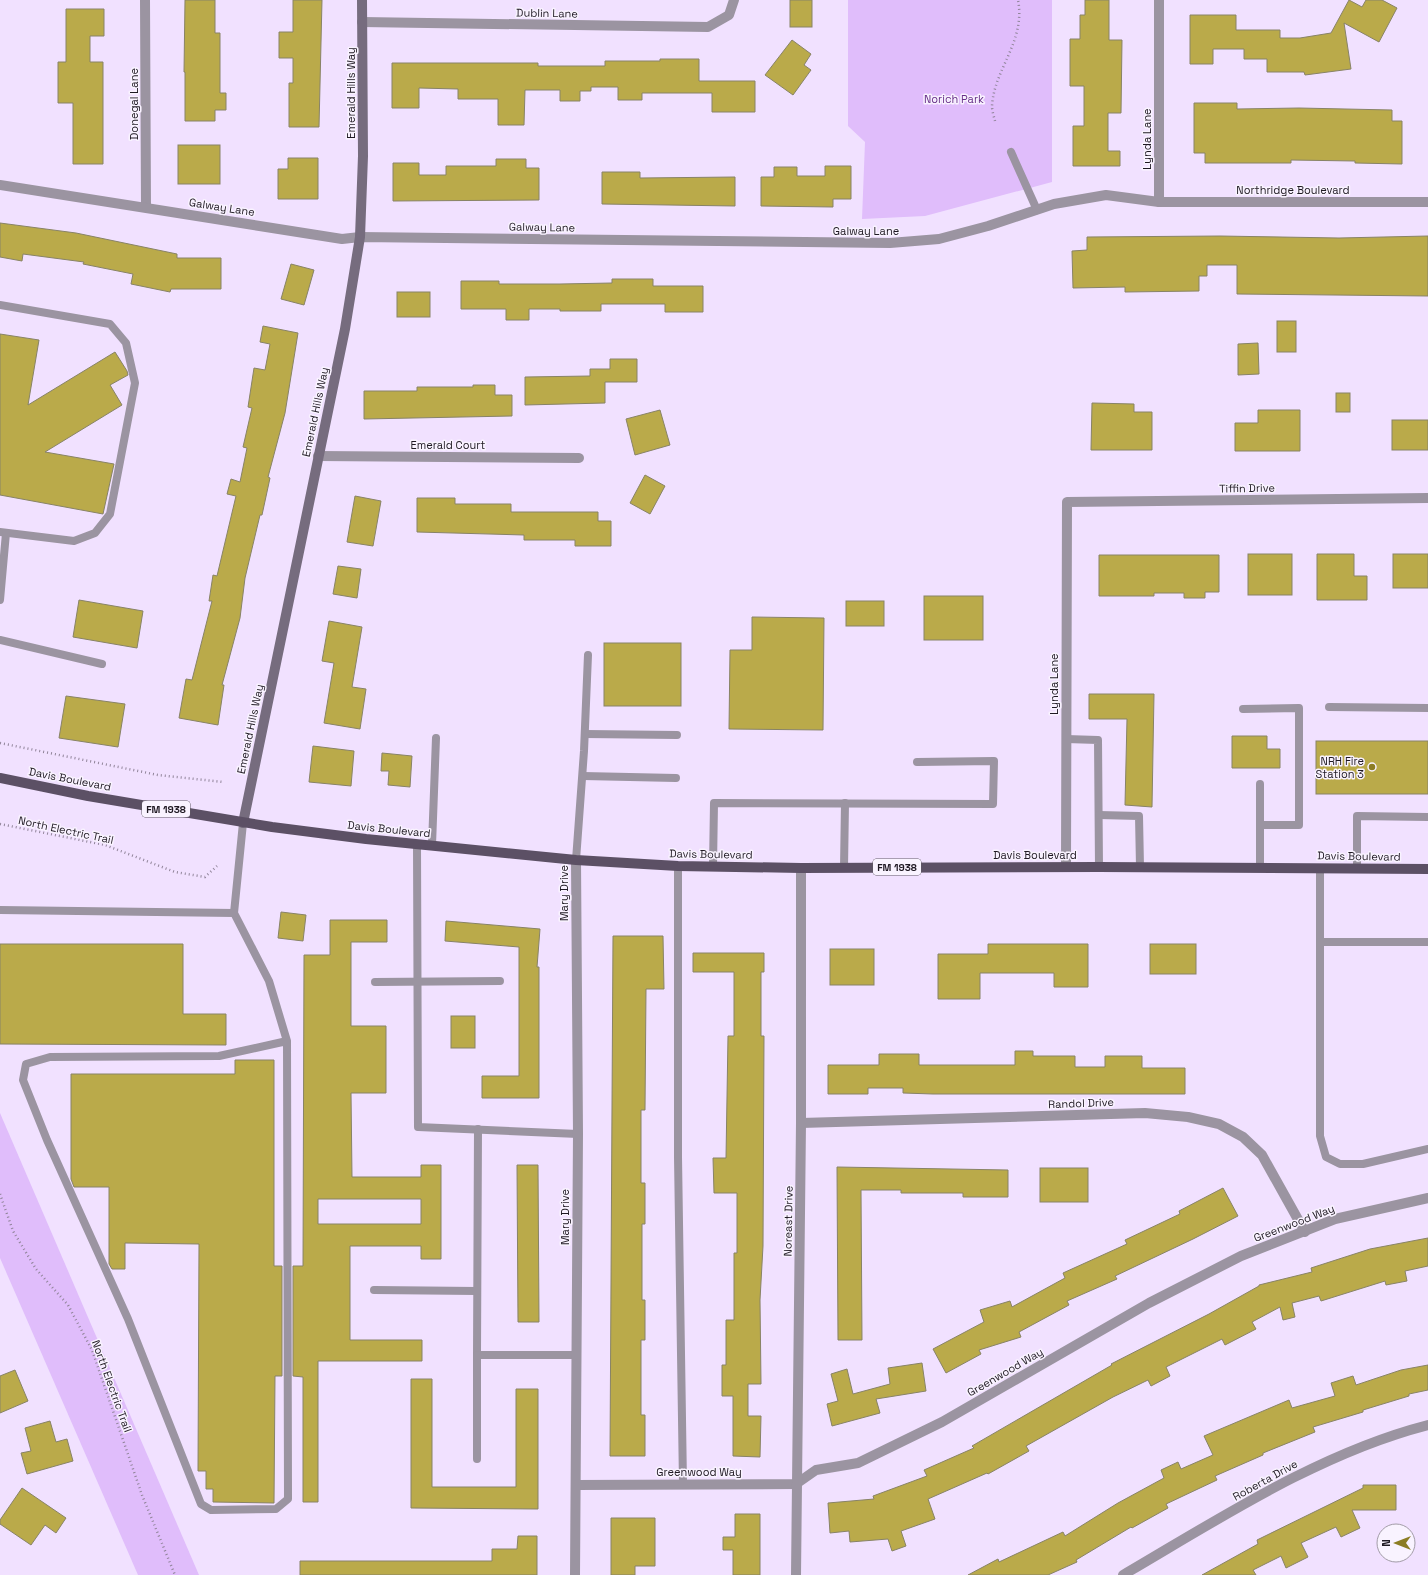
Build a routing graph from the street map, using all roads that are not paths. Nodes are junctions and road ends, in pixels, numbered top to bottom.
1 (145, 0) edge
2 (362, 0) edge
3 (734, 0) edge
4 (1159, 0) edge
5 (362, 22) junction
6 (1011, 152) dead end
7 (0, 185) edge
8 (1159, 202) junction
9 (1428, 202) edge
10 (146, 207) junction
11 (1038, 210) junction
12 (360, 237) junction
13 (0, 305) edge
14 (318, 456) junction
15 (579, 458) dead end
16 (1428, 498) edge
17 (1067, 502) joint
18 (3, 532) edge
19 (0, 600) edge
20 (0, 640) edge
21 (588, 655) dead end
22 (102, 664) dead end
23 (1329, 707) dead end
24 (1428, 708) edge
25 (1243, 709) dead end
26 (585, 734) junction
27 (677, 735) dead end
28 (436, 738) dead end
29 (1066, 740) junction
30 (917, 762) dead end
31 (583, 776) junction
32 (0, 778) edge
33 (676, 778) dead end
34 (1260, 784) dead end
35 (845, 803) junction
36 (1099, 815) junction
37 (1428, 817) edge
38 (243, 823) junction
39 (1260, 825) junction
40 (417, 844) junction
41 (432, 845) junction
42 (576, 860) junction
43 (678, 866) junction
44 (713, 866) junction
45 (1066, 867) junction
46 (1099, 867) junction
47 (1140, 867) junction
48 (1260, 867) junction
49 (801, 868) junction
50 (844, 868) junction
51 (1320, 868) junction
52 (1358, 868) junction
53 (1428, 869) edge
54 (0, 910) edge
55 (234, 913) junction
56 (1320, 942) junction
57 (1428, 942) edge
58 (500, 981) dead end
59 (374, 982) dead end
60 (418, 982) junction
61 (287, 1041) junction
62 (801, 1123) junction
63 (478, 1129) junction
64 (578, 1134) junction
65 (1428, 1149) edge
66 (1428, 1198) edge
67 (1305, 1232) junction
68 (374, 1290) dead end
69 (477, 1291) junction
70 (477, 1354) junction
71 (576, 1355) junction
72 (1428, 1425) edge
73 (477, 1459) dead end
74 (683, 1484) junction
75 (796, 1484) junction
76 (576, 1485) junction
77 (576, 1575) edge
78 (796, 1575) edge
79 (1122, 1575) edge

1 - 10 street, Donegal Lane
2 - 5 street, Emerald Hills Way
3 - 5 street, Dublin Lane
4 - 8 street, Lynda Lane
5 - 12 street, Emerald Hills Way
6 - 11 lane
7 - 10 street, Galway Lane
8 - 9 street, Northridge Boulevard
8 - 11 street, Galway Lane
10 - 12 street, Galway Lane
11 - 12 street, Galway Lane
12 - 14 street, Emerald Hills Way
13 - 18 lane
14 - 15 street, Emerald Court
14 - 38 street, Emerald Hills Way
16 - 17 street, Tiffin Drive
17 - 29 street, Lynda Lane
18 - 19 lane
20 - 22 lane
21 - 26 lane
23 - 24 lane
25 - 39 lane
26 - 27 lane
26 - 31 lane
28 - 41 lane
29 - 36 lane
29 - 45 street, Lynda Lane
30 - 35 lane
31 - 33 lane
31 - 42 lane
32 - 38 main road, Davis Boulevard / FM 1938
34 - 39 lane
35 - 44 lane
35 - 50 lane
36 - 46 lane
36 - 47 lane
37 - 52 lane
38 - 40 main road, Davis Boulevard / FM 1938
38 - 55 lane
39 - 48 lane
40 - 41 main road, Davis Boulevard / FM 1938
40 - 60 lane
41 - 42 main road, Davis Boulevard / FM 1938
42 - 43 main road, Davis Boulevard / FM 1938
42 - 64 street, Mary Drive
43 - 44 main road, Davis Boulevard / FM 1938
43 - 74 lane
44 - 49 main road, Davis Boulevard / FM 1938
45 - 46 main road, Davis Boulevard / FM 1938
45 - 50 main road, Davis Boulevard / FM 1938
46 - 47 main road, Davis Boulevard / FM 1938
47 - 48 main road, Davis Boulevard / FM 1938
48 - 51 main road, Davis Boulevard / FM 1938
49 - 50 main road, Davis Boulevard / FM 1938
49 - 62 street, Noreast Drive
51 - 52 main road, Davis Boulevard / FM 1938
51 - 56 lane
52 - 53 main road, Davis Boulevard / FM 1938
54 - 55 lane
55 - 61 lane
56 - 57 lane
56 - 65 lane
58 - 60 lane
59 - 60 lane
60 - 63 lane
61 - 61 lane
62 - 67 street, Randol Drive
62 - 75 street, Noreast Drive
63 - 64 lane
63 - 69 lane
64 - 71 street, Mary Drive
66 - 67 street, Greenwood Way
67 - 75 street, Greenwood Way
68 - 69 lane
69 - 70 lane
70 - 71 lane
70 - 73 lane
71 - 76 street, Mary Drive
72 - 79 street, Roberta Drive
74 - 75 street, Greenwood Way
74 - 76 street, Greenwood Way
75 - 78 street, Noreast Drive
76 - 77 street, Mary Drive

